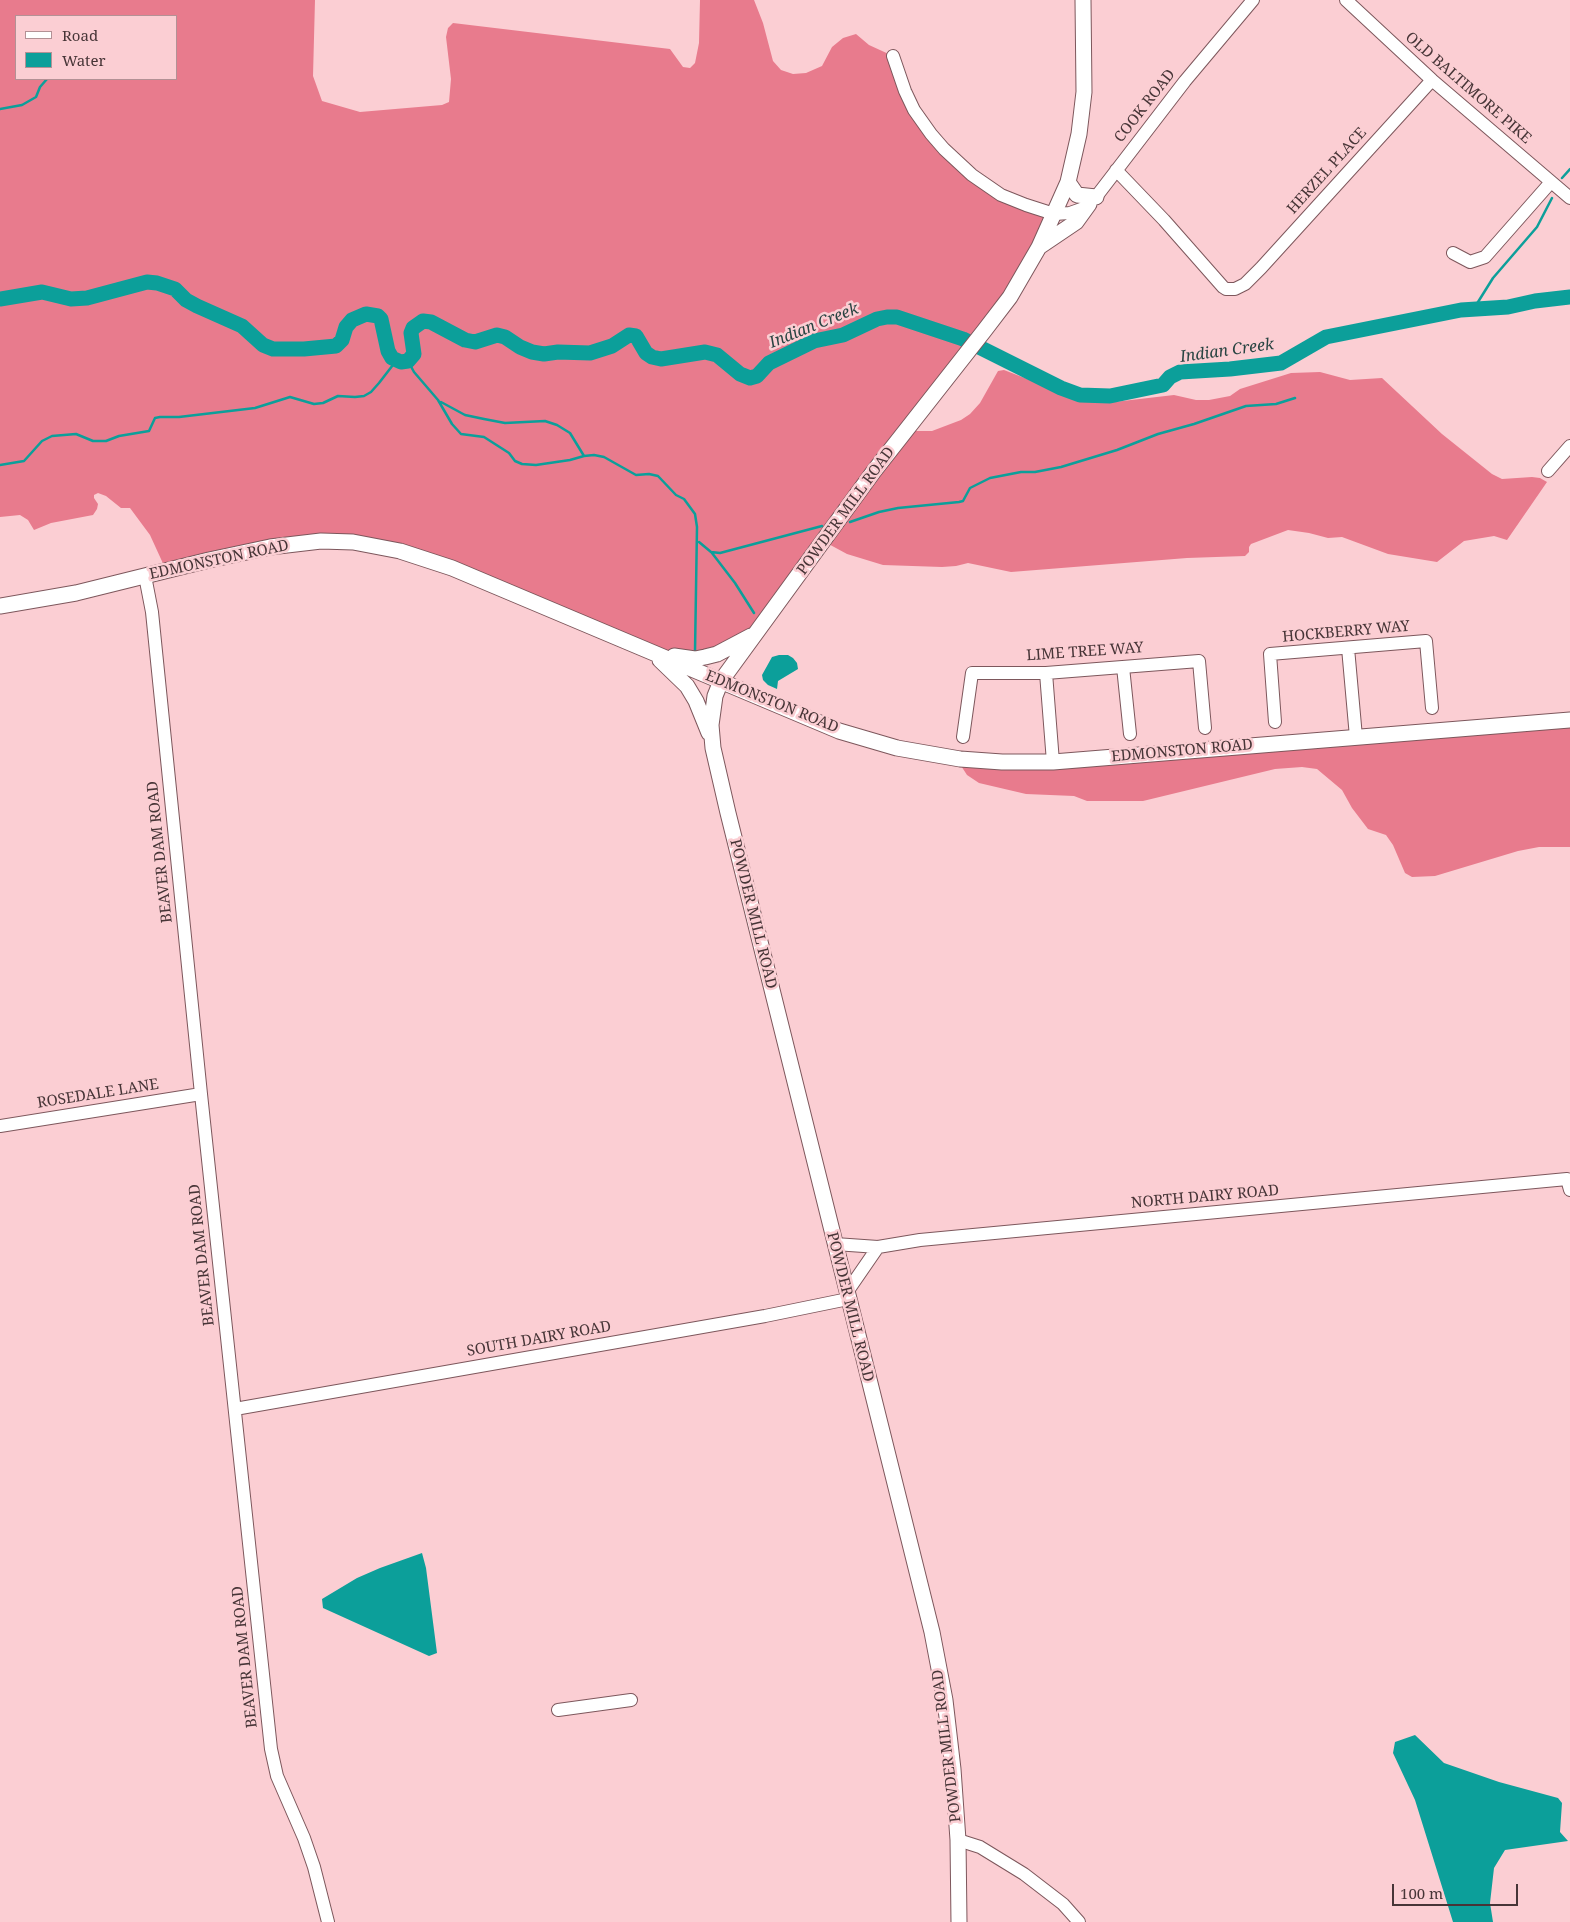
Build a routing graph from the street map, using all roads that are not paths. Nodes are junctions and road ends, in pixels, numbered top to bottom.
1 (1083, 0) edge
2 (1253, 0) edge
3 (1346, 0) edge
4 (893, 56) dead end
5 (1432, 80) junction
6 (1116, 170) junction
7 (1068, 182) junction
8 (1551, 182) junction
9 (1570, 198) edge
10 (1092, 200) junction
11 (1054, 214) junction
12 (1039, 247) junction
13 (1453, 253) dead end
14 (1570, 446) edge
15 (1548, 471) dead end
16 (146, 576) junction
17 (0, 606) edge
18 (754, 634) junction
19 (1348, 648) junction
20 (654, 654) junction
21 (1123, 667) junction
22 (1046, 673) junction
23 (721, 681) junction
24 (1432, 708) dead end
25 (1570, 720) edge
26 (1275, 722) dead end
27 (1205, 728) dead end
28 (1130, 734) dead end
29 (963, 737) dead end
30 (1356, 737) junction
31 (713, 748) junction
32 (1053, 762) junction
33 (202, 1094) junction
34 (0, 1126) edge
35 (1570, 1190) edge
36 (835, 1244) junction
37 (878, 1246) junction
38 (848, 1295) junction
39 (235, 1409) junction
40 (631, 1700) dead end
41 (558, 1710) dead end
42 (958, 1840) junction
43 (328, 1922) edge
44 (959, 1922) edge
45 (1079, 1922) edge

1 - 7 main road, POWDER MILL ROAD
2 - 6 street, COOK ROAD
3 - 5 street, OLD BALTIMORE PIKE
4 - 11 street
5 - 6 street, HERZEL PLACE
5 - 8 street, OLD BALTIMORE PIKE
6 - 10 street, COOK ROAD
7 - 10 main road
7 - 11 main road, POWDER MILL ROAD
8 - 9 street, OLD BALTIMORE PIKE
8 - 13 street
10 - 11 street
10 - 12 main road
11 - 12 main road, POWDER MILL ROAD
12 - 18 main road, POWDER MILL ROAD
14 - 15 street
16 - 17 main road, EDMONSTON ROAD
16 - 20 main road, EDMONSTON ROAD
16 - 33 street, BEAVER DAM ROAD
18 - 20 main road
18 - 23 main road, POWDER MILL ROAD
19 - 24 street, HOCKBERRY WAY
19 - 26 street, HOCKBERRY WAY
19 - 30 street
20 - 23 main road, EDMONSTON ROAD
20 - 31 main road
21 - 22 street, LIME TREE WAY
21 - 27 street, LIME TREE WAY
21 - 28 street
22 - 29 street, LIME TREE WAY
22 - 32 street
23 - 31 main road, POWDER MILL ROAD
23 - 32 main road, EDMONSTON ROAD
25 - 30 main road, EDMONSTON ROAD
30 - 32 main road, EDMONSTON ROAD
31 - 36 main road, POWDER MILL ROAD
33 - 34 street, ROSEDALE LANE
33 - 39 street, BEAVER DAM ROAD
35 - 37 street, NORTH DAIRY ROAD
36 - 37 street, NORTH DAIRY ROAD
36 - 38 main road, POWDER MILL ROAD
37 - 38 street
38 - 39 street, SOUTH DAIRY ROAD
38 - 42 main road, POWDER MILL ROAD
39 - 43 street, BEAVER DAM ROAD
40 - 41 street
42 - 44 main road, POWDER MILL ROAD
42 - 45 street

